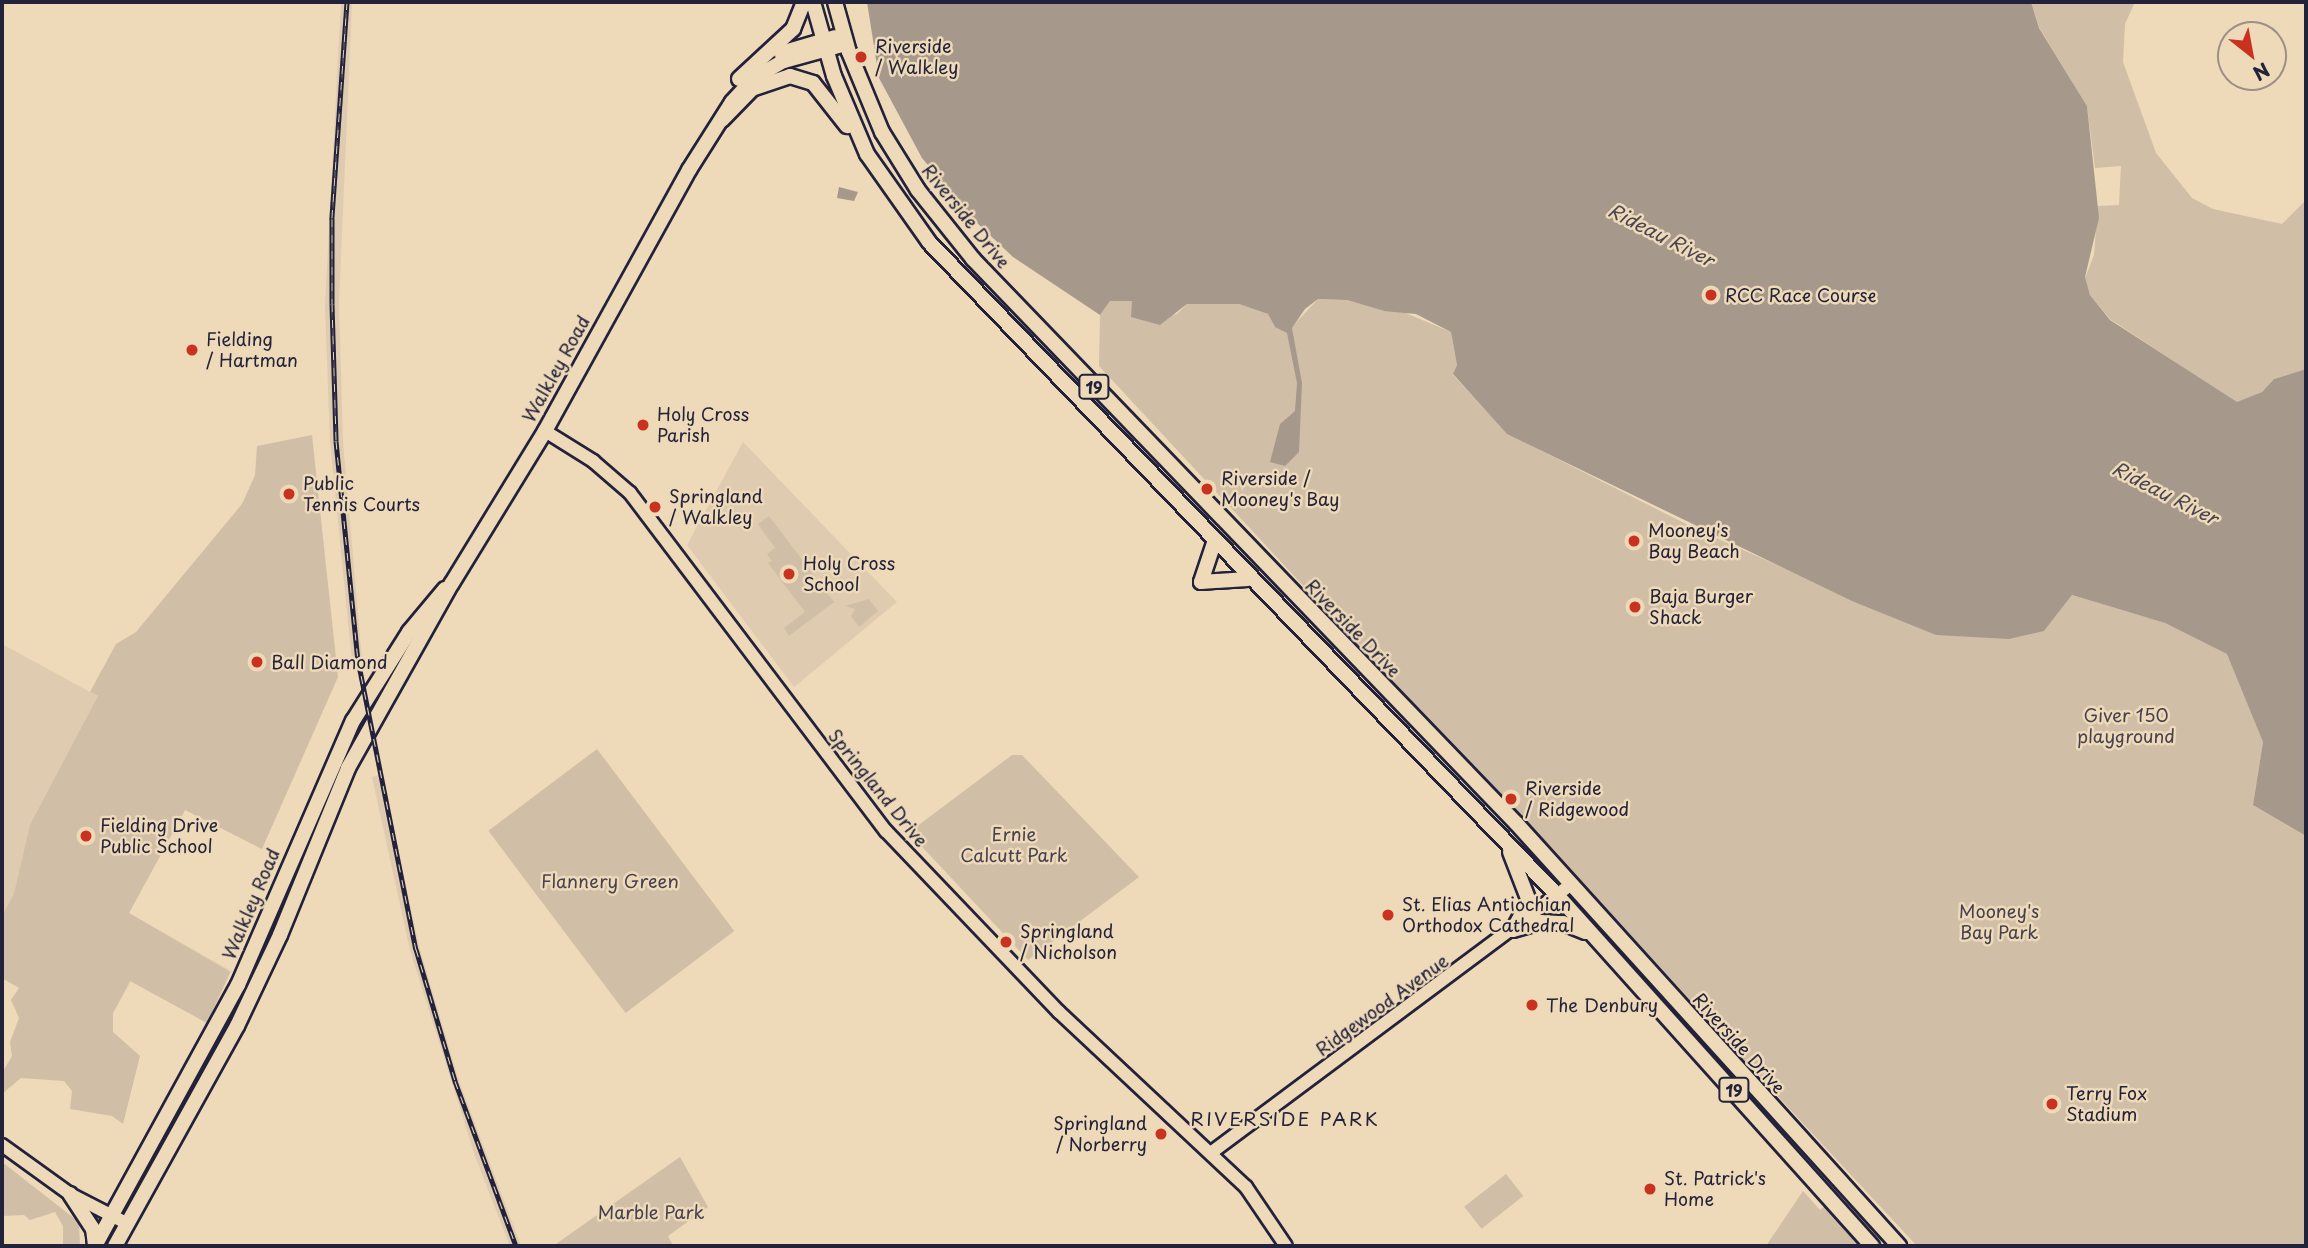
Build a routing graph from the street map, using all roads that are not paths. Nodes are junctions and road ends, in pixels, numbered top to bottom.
1 (804, 2) edge
2 (813, 2) edge
3 (835, 2) edge
4 (845, 39) junction
5 (824, 46) junction
6 (739, 79) junction
7 (722, 120) junction
8 (867, 153) junction
9 (689, 170) junction
10 (545, 431) junction
11 (1214, 543) junction
12 (1248, 579) junction
13 (452, 583) junction
14 (1505, 842) junction
15 (1570, 884) junction
16 (1557, 895) junction
17 (1513, 930) junction
18 (1593, 936) junction
19 (2, 1145) edge
20 (1212, 1153) junction
21 (70, 1194) junction
22 (112, 1214) junction
23 (128, 1224) junction
24 (94, 1246) edge
25 (115, 1246) edge
26 (1286, 1246) edge
27 (1872, 1246) edge
28 (1899, 1246) edge

1 - 6 main road
2 - 5 main road, Riverside Drive / 19
3 - 4 main road, Riverside Drive / 19
4 - 5 main road, Walkley Road
4 - 15 main road, Riverside Drive / 19
5 - 6 main road, Walkley Road
5 - 7 main road, Walkley Road
5 - 8 main road, Riverside Drive / 19
6 - 9 main road, Walkley Road
7 - 8 main road
7 - 9 main road, Walkley Road
8 - 11 main road, Riverside Drive / 19
9 - 10 main road, Walkley Road
10 - 13 main road, Walkley Road
10 - 20 street, Springland Drive
11 - 12 main road, Riverside Drive / 19
11 - 12 main road
12 - 14 main road, Riverside Drive / 19
13 - 22 main road, Walkley Road
13 - 23 main road, Walkley Road
14 - 16 main road, Riverside Drive / 19
14 - 17 main road
15 - 16 street, Ridgewood Avenue
15 - 28 main road, Riverside Drive / 19
16 - 17 street, Ridgewood Avenue
16 - 18 main road, Riverside Drive / 19
17 - 18 main road
17 - 20 street, Ridgewood Avenue
18 - 27 main road, Riverside Drive / 19
19 - 21 street
20 - 26 street, Springland Drive
21 - 22 street
21 - 24 main road
22 - 23 street
22 - 24 main road, Walkley Road
23 - 25 main road, Walkley Road

